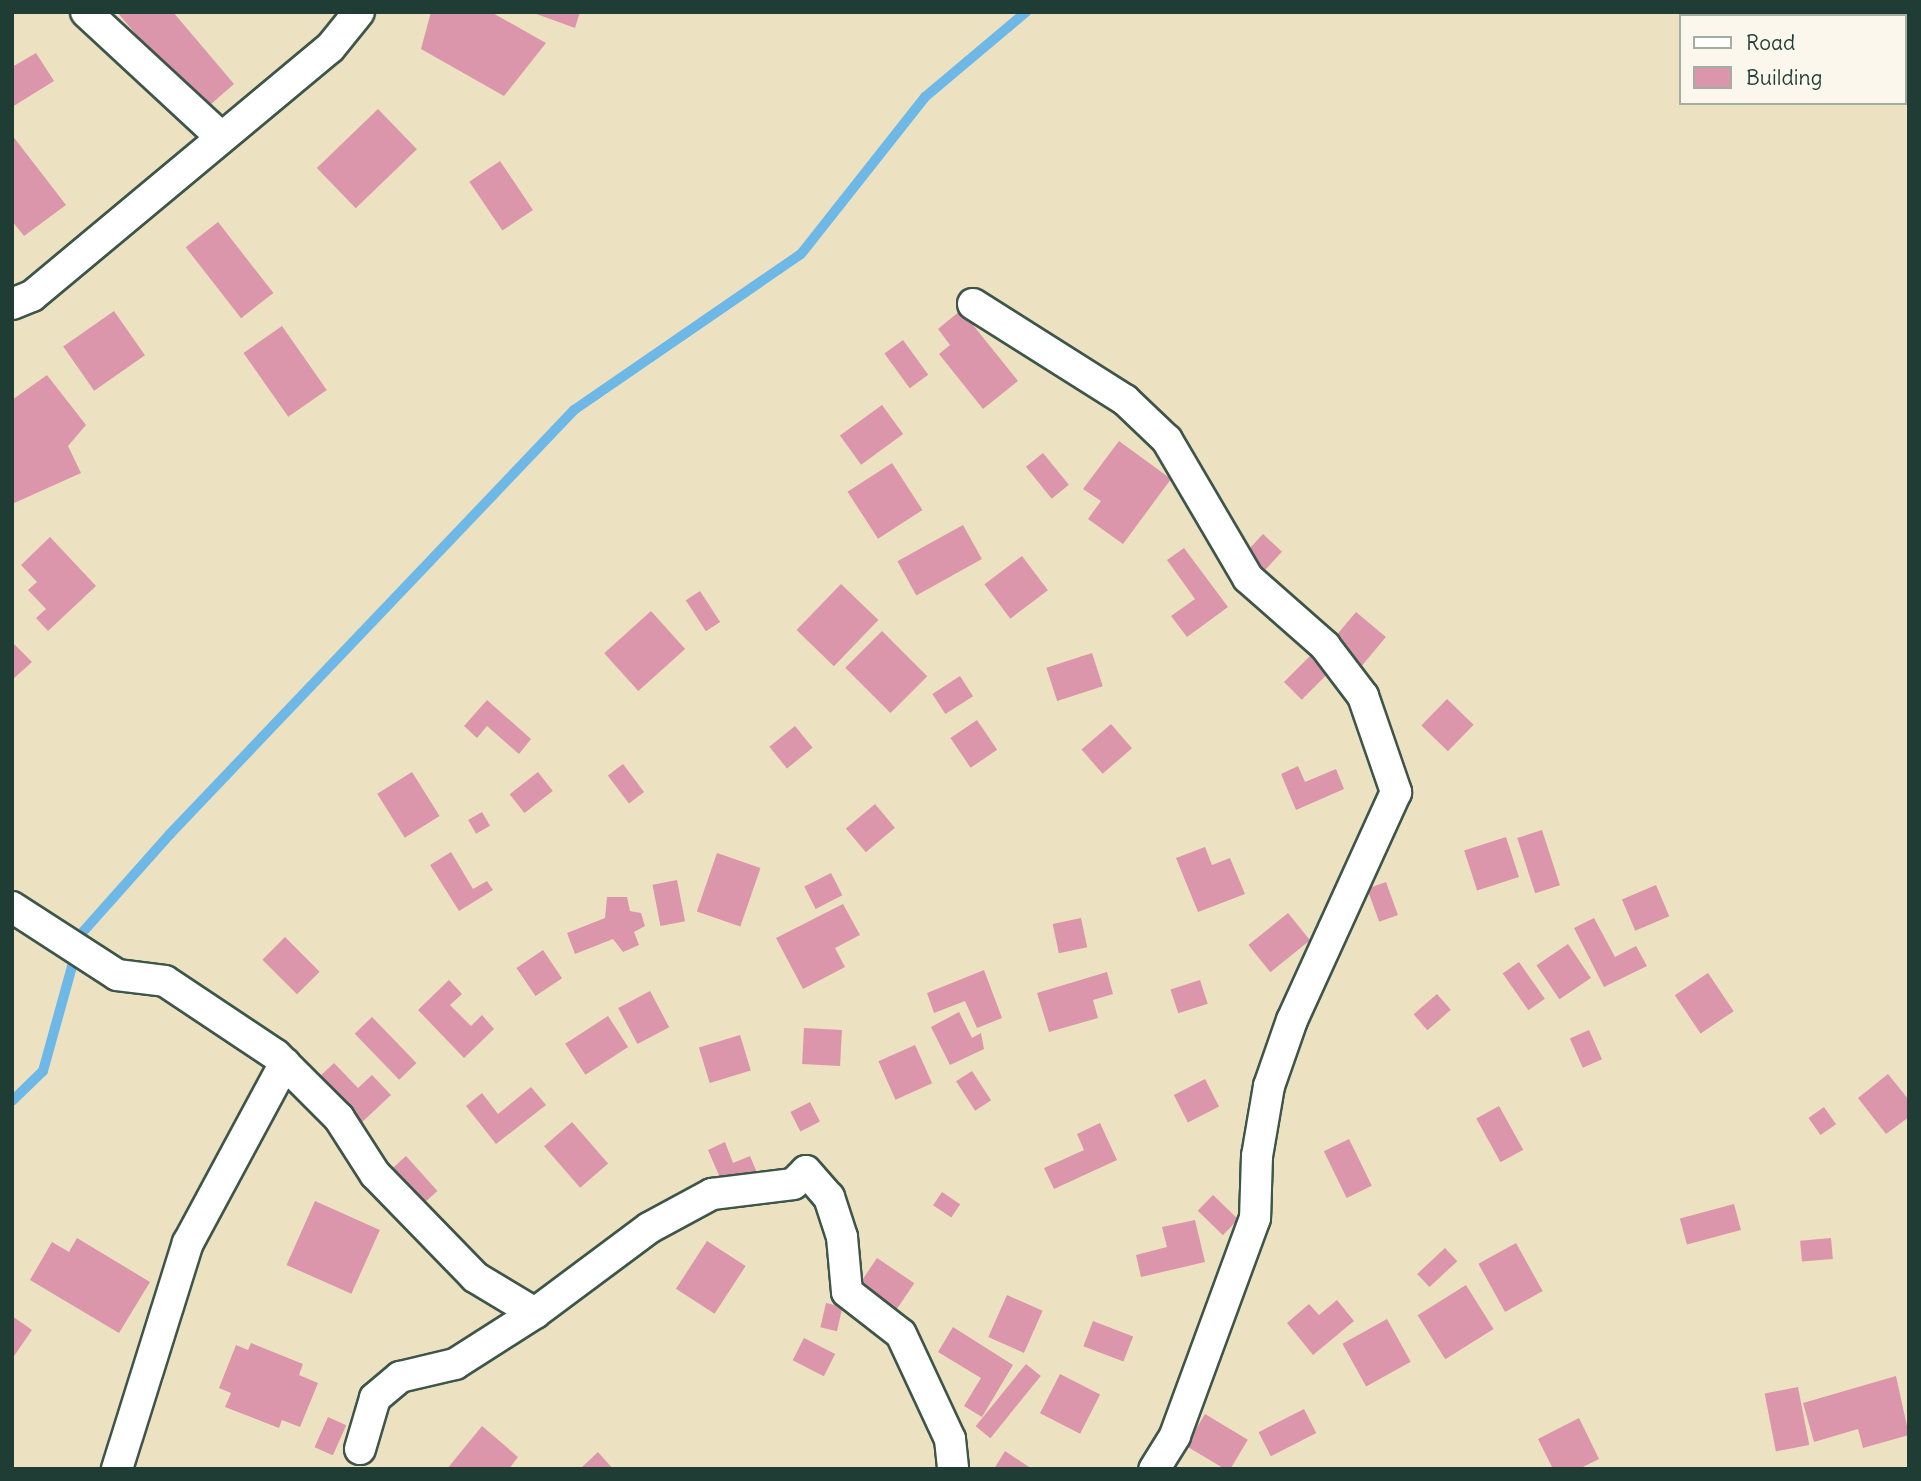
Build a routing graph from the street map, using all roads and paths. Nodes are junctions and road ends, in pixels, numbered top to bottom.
1 (86, 12) edge
2 (359, 12) edge
3 (220, 137) junction
4 (12, 304) edge
5 (972, 304) dead end
6 (12, 907) edge
7 (285, 1063) junction
8 (535, 1313) junction
9 (360, 1449) dead end
10 (117, 1469) edge
11 (953, 1469) edge
12 (1154, 1469) edge

1 - 3 street
2 - 3 street
3 - 4 street
5 - 12 street
6 - 7 street
7 - 8 street
7 - 10 street
8 - 9 street
8 - 11 street

